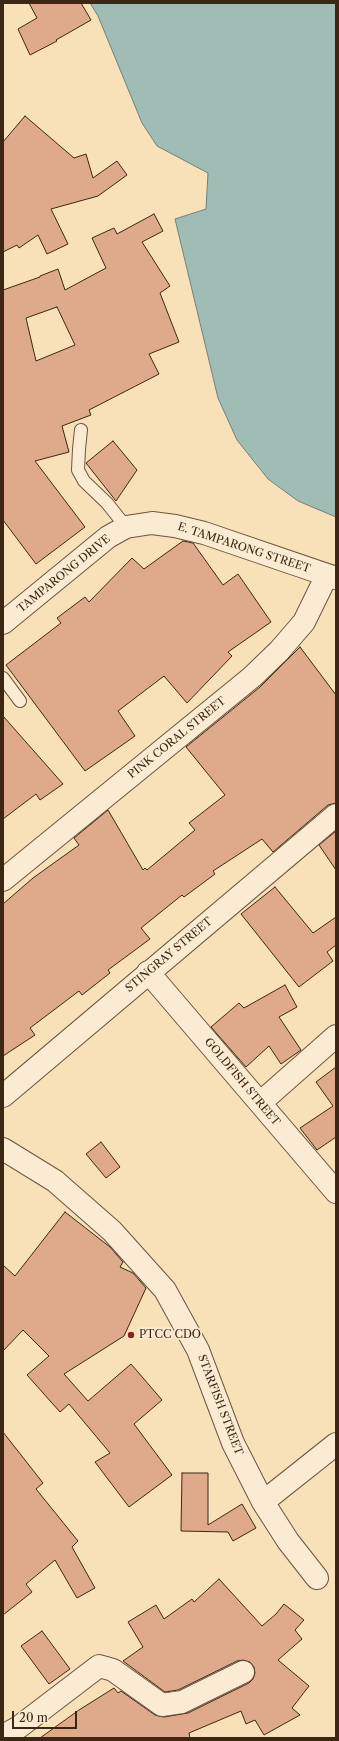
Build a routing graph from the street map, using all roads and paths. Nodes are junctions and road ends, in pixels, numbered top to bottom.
1 (81, 430) dead end
2 (126, 527) junction
3 (331, 576) edge
4 (3, 624) edge
5 (3, 678) edge
6 (20, 701) dead end
7 (336, 815) edge
8 (3, 880) edge
9 (148, 972) junction
10 (336, 1036) edge
11 (3, 1096) edge
12 (260, 1103) junction
13 (3, 1149) edge
14 (336, 1192) edge
15 (336, 1444) edge
16 (263, 1502) junction
17 (317, 1578) dead end
18 (243, 1672) dead end
19 (3, 1736) edge

1 - 2 lane
2 - 3 street, E. TAMPARONG STREET
2 - 4 street, TAMPARONG DRIVE
3 - 8 street, PINK CORAL STREET
5 - 6 lane
7 - 9 street, STINGRAY STREET
9 - 11 street, STINGRAY STREET
9 - 12 street, GOLDFISH STREET
10 - 12 street
12 - 14 street, GOLDFISH STREET
13 - 16 street, STARFISH STREET
15 - 16 street
16 - 17 street, STARFISH STREET
18 - 19 street

